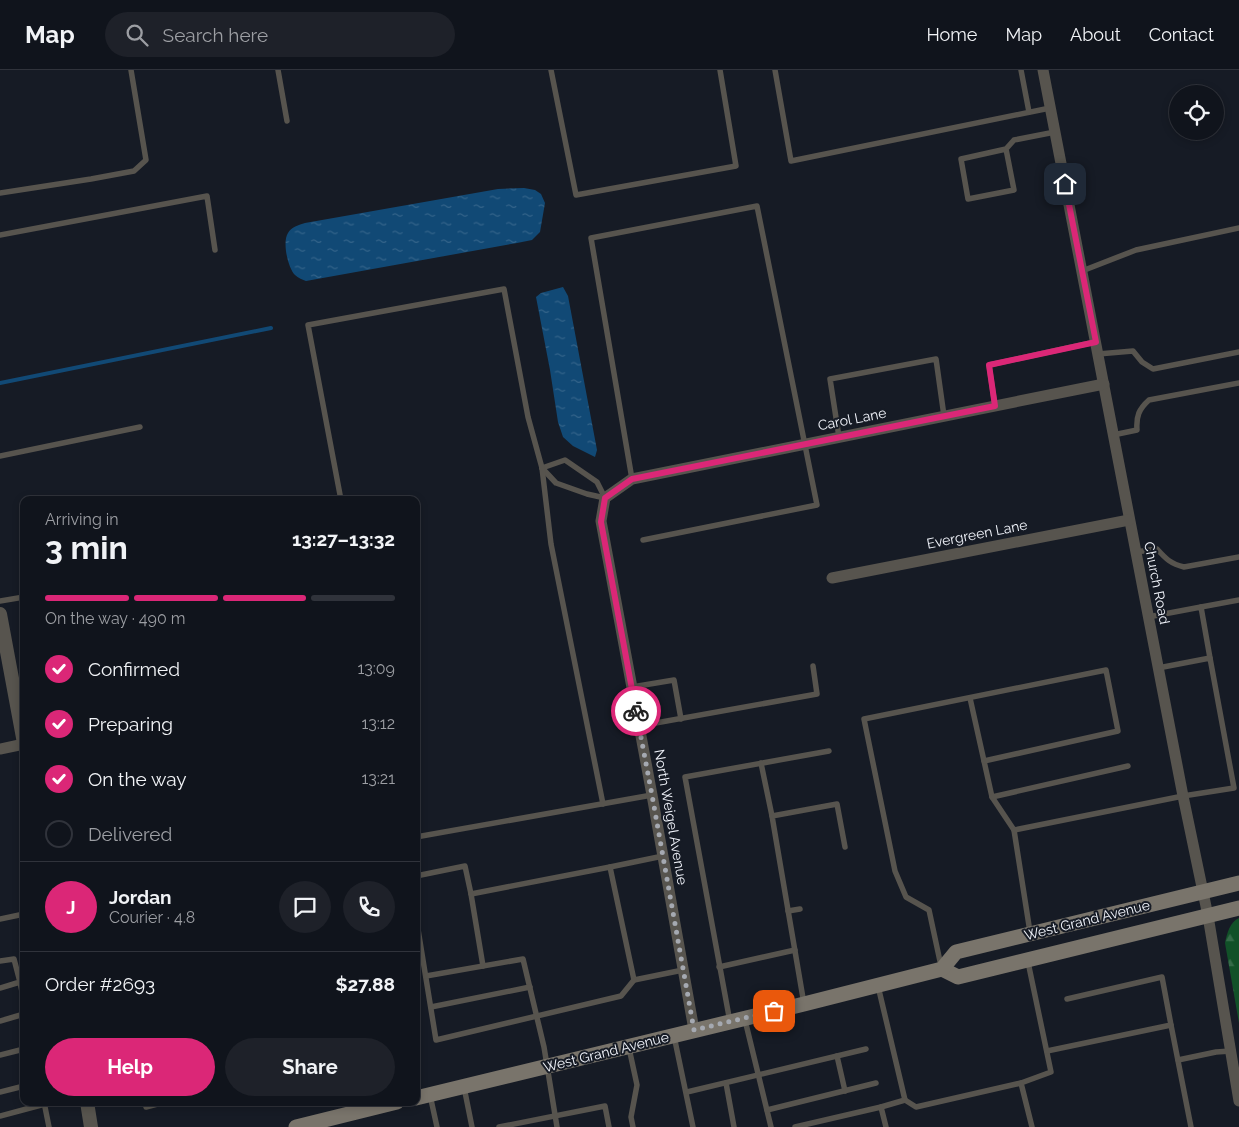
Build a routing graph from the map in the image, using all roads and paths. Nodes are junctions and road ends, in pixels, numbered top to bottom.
1 (131, 70) edge
2 (278, 70) edge
3 (551, 70) edge
4 (720, 70) edge
5 (775, 70) edge
6 (1021, 70) edge
7 (1043, 70) edge
8 (1050, 108) junction
9 (1029, 112) junction
10 (286, 121) dead end
11 (1055, 132) junction
12 (1006, 149) junction
13 (0, 192) edge
14 (1239, 228) edge
15 (0, 235) edge
16 (215, 250) dead end
17 (1082, 271) junction
18 (1096, 342) junction
19 (1239, 352) edge
20 (1098, 354) junction
21 (1239, 383) edge
22 (1104, 384) junction
23 (995, 406) junction
24 (944, 416) junction
25 (140, 427) dead end
26 (1113, 435) junction
27 (838, 437) junction
28 (805, 444) junction
29 (0, 456) edge
30 (542, 468) junction
31 (632, 479) junction
32 (340, 496) edge
33 (608, 496) junction
34 (1129, 520) junction
35 (643, 540) dead end
36 (1136, 552) junction
37 (1239, 557) edge
38 (832, 578) dead end
39 (20, 598) edge
40 (1239, 600) edge
41 (0, 601) edge
42 (1200, 606) junction
43 (0, 614) edge
44 (1148, 617) junction
45 (2, 633) edge
46 (4, 656) edge
47 (1210, 658) junction
48 (813, 666) dead end
49 (1158, 668) junction
50 (632, 687) junction
51 (970, 698) junction
52 (20, 714) edge
53 (681, 719) junction
54 (639, 726) junction
55 (20, 745) edge
56 (0, 749) edge
57 (829, 751) dead end
58 (984, 761) junction
59 (761, 763) junction
60 (1128, 766) dead end
61 (652, 795) junction
62 (1183, 796) junction
63 (992, 797) junction
64 (603, 804) junction
65 (772, 816) junction
66 (1014, 830) junction
67 (420, 836) edge
68 (845, 847) dead end
69 (663, 856) junction
70 (610, 866) junction
71 (420, 875) edge
72 (1239, 883) edge
73 (1203, 892) junction
74 (471, 894) junction
75 (1239, 908) edge
76 (800, 909) dead end
77 (788, 911) junction
78 (20, 915) edge
79 (1208, 916) junction
80 (0, 919) edge
81 (1030, 934) junction
82 (420, 941) edge
83 (795, 950) junction
84 (1027, 960) junction
85 (0, 961) edge
86 (483, 966) junction
87 (719, 967) junction
88 (942, 969) junction
89 (683, 970) junction
90 (20, 976) edge
91 (426, 976) junction
92 (634, 980) junction
93 (20, 983) edge
94 (878, 986) junction
95 (0, 988) edge
96 (530, 988) junction
97 (1067, 999) dead end
98 (804, 1004) junction
99 (431, 1008) junction
100 (20, 1015) edge
101 (537, 1016) junction
102 (745, 1018) junction
103 (0, 1021) edge
104 (730, 1022) junction
105 (1171, 1025) junction
106 (694, 1030) junction
107 (674, 1035) junction
108 (628, 1046) junction
109 (866, 1049) dead end
110 (20, 1050) edge
111 (1047, 1051) junction
112 (1231, 1051) junction
113 (0, 1055) edge
114 (837, 1056) junction
115 (1178, 1060) junction
116 (547, 1066) junction
117 (758, 1075) junction
118 (726, 1083) junction
119 (876, 1083) dead end
120 (1020, 1083) junction
121 (464, 1086) junction
122 (20, 1087) edge
123 (845, 1091) junction
124 (0, 1092) edge
125 (687, 1092) junction
126 (423, 1096) edge
127 (905, 1100) junction
128 (1239, 1101) edge
129 (35, 1106) edge
130 (46, 1106) edge
131 (88, 1106) edge
132 (370, 1106) edge
133 (881, 1107) junction
134 (767, 1110) junction
135 (0, 1116) edge
136 (555, 1117) junction
137 (306, 1126) edge
138 (49, 1127) edge
139 (91, 1127) edge
140 (437, 1127) edge
141 (472, 1127) edge
142 (498, 1127) edge
143 (557, 1127) edge
144 (609, 1127) edge
145 (633, 1127) edge
146 (693, 1127) edge
147 (734, 1127) edge
148 (771, 1127) edge
149 (795, 1127) edge
150 (886, 1127) edge
151 (1032, 1127) edge
152 (1191, 1127) edge

1 - 13 lane
2 - 10 lane
3 - 4 lane
5 - 9 lane
6 - 9 lane
7 - 8 street, Church Road
8 - 9 lane
8 - 11 street, Church Road
11 - 12 lane
11 - 17 street, Church Road
12 - 12 lane
14 - 17 lane
15 - 16 lane
17 - 18 street, Church Road
18 - 20 street, Church Road
18 - 23 lane
19 - 20 lane
20 - 22 street, Church Road
21 - 26 lane
22 - 23 street, Carol Lane
22 - 26 street, Church Road
23 - 24 street, Carol Lane
24 - 27 street, Carol Lane
24 - 27 lane
25 - 29 lane
26 - 34 street, Church Road
27 - 28 street, Carol Lane
28 - 31 street, Carol Lane
28 - 31 lane
28 - 35 lane
30 - 32 lane
30 - 33 lane
30 - 33 lane
30 - 64 lane
31 - 33 street, Carol Lane
33 - 50 street, North Weigel Avenue
34 - 36 street, Church Road
34 - 38 street, Evergreen Lane
36 - 37 lane
36 - 44 street, Church Road
39 - 41 lane
40 - 42 lane
42 - 44 lane
42 - 47 lane
43 - 45 street
44 - 49 street, Church Road
45 - 46 street
46 - 52 street
47 - 49 lane
47 - 62 lane
48 - 53 lane
49 - 62 street, Church Road
50 - 53 lane
50 - 54 street, North Weigel Avenue
51 - 58 lane
51 - 58 lane
51 - 88 lane
53 - 54 lane
54 - 61 street, North Weigel Avenue
55 - 56 street
57 - 59 lane
58 - 63 lane
59 - 65 lane
59 - 87 lane
60 - 63 lane
61 - 64 lane
61 - 69 street, North Weigel Avenue
62 - 66 lane
62 - 73 street, Church Road
63 - 66 lane
64 - 67 lane
65 - 68 lane
65 - 77 lane
66 - 81 lane
69 - 70 lane
69 - 89 street, North Weigel Avenue
70 - 74 lane
70 - 92 lane
71 - 74 lane
72 - 73 main road, West Grand Avenue
73 - 79 street, Church Road
73 - 81 main road, West Grand Avenue
74 - 86 lane
75 - 79 main road, West Grand Avenue
76 - 77 lane
77 - 83 lane
78 - 80 lane
79 - 84 main road, West Grand Avenue
79 - 112 street, Church Road
81 - 88 main road, West Grand Avenue
82 - 91 lane
83 - 87 lane
83 - 98 lane
84 - 88 main road, West Grand Avenue
84 - 111 lane
85 - 90 lane
86 - 91 lane
86 - 96 lane
87 - 104 lane
88 - 94 main road, West Grand Avenue
89 - 92 lane
89 - 106 street, North Weigel Avenue
91 - 99 lane
92 - 101 lane
93 - 95 lane
94 - 98 main road, West Grand Avenue
94 - 127 lane
96 - 99 lane
96 - 101 lane
97 - 105 lane
98 - 102 main road, West Grand Avenue
99 - 101 lane
100 - 103 lane
101 - 116 lane
102 - 104 main road, West Grand Avenue
102 - 117 lane
104 - 106 main road, West Grand Avenue
105 - 111 lane
105 - 115 lane
106 - 107 main road, West Grand Avenue
107 - 108 main road, West Grand Avenue
107 - 125 lane
108 - 116 main road, West Grand Avenue
108 - 145 lane
109 - 114 lane
110 - 113 lane
111 - 120 lane
112 - 115 lane
112 - 128 street, Church Road
114 - 117 lane
114 - 123 lane
115 - 152 lane
116 - 121 main road, West Grand Avenue
116 - 136 lane
117 - 118 lane
117 - 134 lane
118 - 125 lane
118 - 147 lane
119 - 123 lane
120 - 127 lane
120 - 151 lane
121 - 126 main road, West Grand Avenue
121 - 141 lane
122 - 124 lane
123 - 134 lane
125 - 146 lane
126 - 140 lane
127 - 133 lane
129 - 135 lane
130 - 138 lane
131 - 139 street
132 - 137 main road
133 - 149 lane
133 - 150 lane
134 - 148 lane
136 - 142 lane
136 - 143 lane
136 - 144 lane

